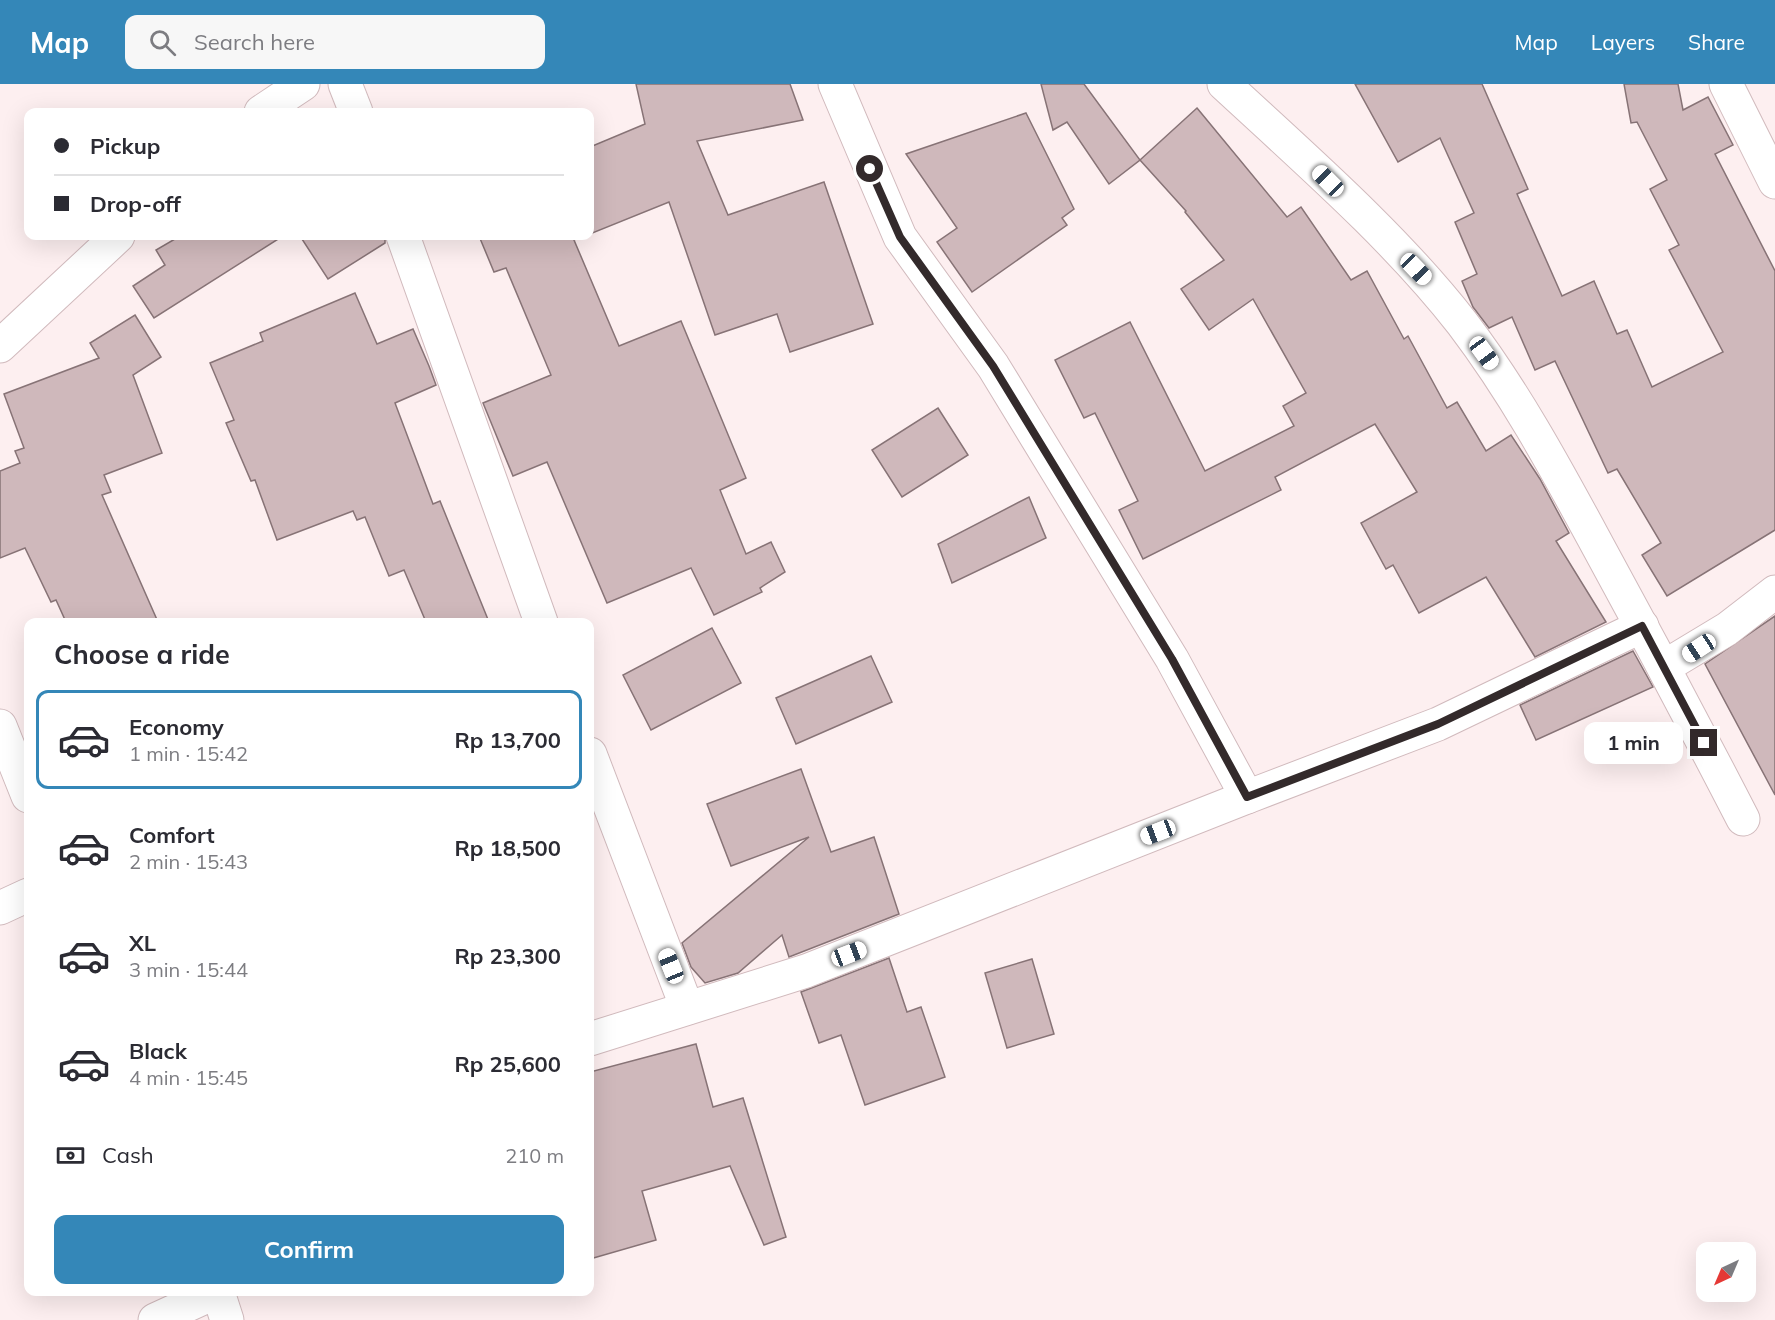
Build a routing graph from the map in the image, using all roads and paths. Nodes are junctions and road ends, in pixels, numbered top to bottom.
1 (303, 84) edge
2 (345, 84) edge
3 (835, 84) edge
4 (1224, 84) edge
5 (1726, 84) edge
6 (267, 108) edge
7 (354, 108) edge
8 (1775, 182) edge
9 (114, 240) edge
10 (404, 240) edge
11 (0, 346) edge
12 (1775, 592) edge
13 (540, 618) edge
14 (1642, 626) junction
15 (1664, 667) junction
16 (0, 726) edge
17 (594, 764) edge
18 (24, 784) edge
19 (1247, 797) junction
20 (1743, 819) dead end
21 (24, 897) edge
22 (0, 908) edge
23 (687, 1008) junction
24 (594, 1039) edge
25 (208, 1296) edge
26 (218, 1296) edge
27 (155, 1320) edge
28 (227, 1320) edge

1 - 6 street
2 - 7 street
3 - 19 street
4 - 14 street
5 - 8 street
9 - 11 street
10 - 13 street
12 - 15 street
14 - 15 street
14 - 19 street
15 - 20 street
16 - 18 street
17 - 23 street
19 - 23 street
21 - 22 street
23 - 24 street
25 - 27 street
26 - 28 street

